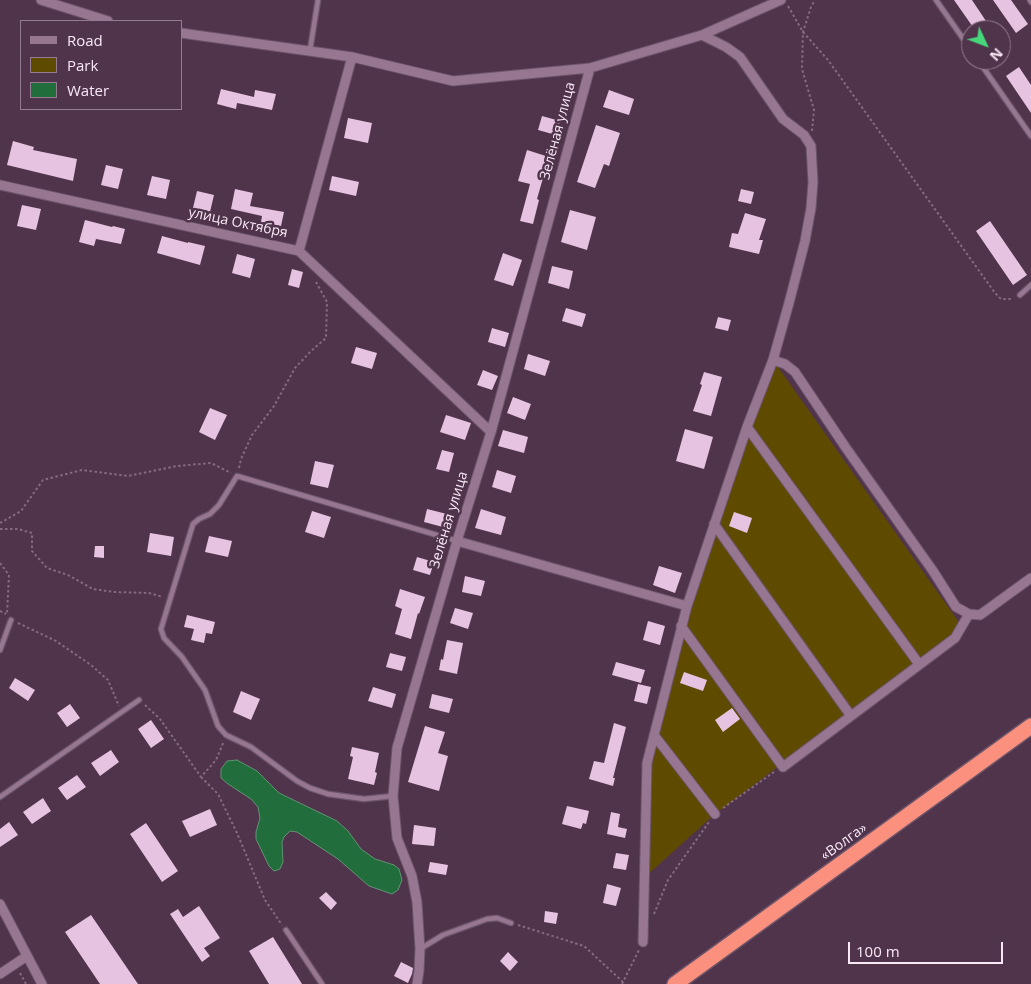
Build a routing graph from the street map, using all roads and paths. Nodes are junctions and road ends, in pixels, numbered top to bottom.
1 (41, 0) edge
2 (318, 0) edge
3 (782, 0) edge
4 (815, 0) edge
5 (936, 0) edge
6 (105, 20) edge
7 (803, 32) junction
8 (182, 34) edge
9 (702, 35) junction
10 (961, 36) edge
11 (310, 51) junction
12 (352, 57) junction
13 (590, 68) junction
14 (985, 70) edge
15 (1031, 136) edge
16 (811, 146) junction
17 (0, 186) edge
18 (299, 251) junction
19 (313, 276) dead end
20 (1031, 285) edge
21 (1020, 295) joint
22 (773, 360) junction
23 (747, 426) junction
24 (491, 432) junction
25 (237, 476) junction
26 (0, 523) edge
27 (714, 524) junction
28 (0, 530) edge
29 (456, 541) junction
30 (0, 563) edge
31 (1031, 578) edge
32 (170, 598) junction
33 (687, 606) junction
34 (0, 611) edge
35 (969, 614) junction
36 (11, 620) joint
37 (681, 626) junction
38 (0, 650) edge
39 (919, 664) junction
40 (139, 700) joint
41 (122, 712) junction
42 (851, 716) junction
43 (1031, 726) edge
44 (226, 735) junction
45 (654, 735) junction
46 (782, 766) junction
47 (201, 777) junction
48 (393, 796) junction
49 (0, 797) edge
50 (715, 814) junction
51 (0, 904) edge
52 (654, 915) dead end
53 (511, 923) joint
54 (286, 930) joint
55 (643, 942) joint
56 (420, 949) junction
57 (27, 956) junction
58 (16, 964) junction
59 (0, 974) edge
60 (622, 983) edge
61 (26, 984) edge
62 (42, 984) edge
63 (322, 984) edge
64 (417, 984) edge
65 (675, 984) edge

1 - 6 street
2 - 11 lane
3 - 7 path
3 - 9 street
4 - 7 path
5 - 10 lane
7 - 16 path
7 - 21 path
8 - 11 street
9 - 13 street
9 - 16 street
11 - 12 street
12 - 13 street
12 - 18 street
13 - 24 street, Зелёная улица
14 - 15 lane
16 - 22 street
17 - 18 street, улица Октября
18 - 24 street, улица Октября
19 - 25 path
20 - 21 lane
22 - 23 street
22 - 35 street
23 - 27 street
23 - 39 street
24 - 29 street, Зелёная улица
25 - 26 path
25 - 29 lane
25 - 32 lane
27 - 33 street
27 - 42 street
28 - 32 path
29 - 33 street
29 - 48 street, Зелёная улица
30 - 34 path
31 - 35 street
32 - 44 lane
33 - 37 street
35 - 39 street
36 - 38 lane
36 - 41 path
37 - 45 street
37 - 46 street
39 - 42 street
40 - 41 lane
40 - 47 path
41 - 49 lane
42 - 46 street
43 - 65 highway, «Волга»
44 - 47 path
44 - 48 lane
45 - 50 street
45 - 55 street
46 - 50 path
47 - 54 path
48 - 56 street, Зелёная улица
50 - 52 path
51 - 57 street
53 - 56 lane
53 - 60 path
54 - 63 lane
55 - 60 path
56 - 64 street, Зелёная улица
57 - 58 street
57 - 62 street
58 - 59 street
58 - 61 path

